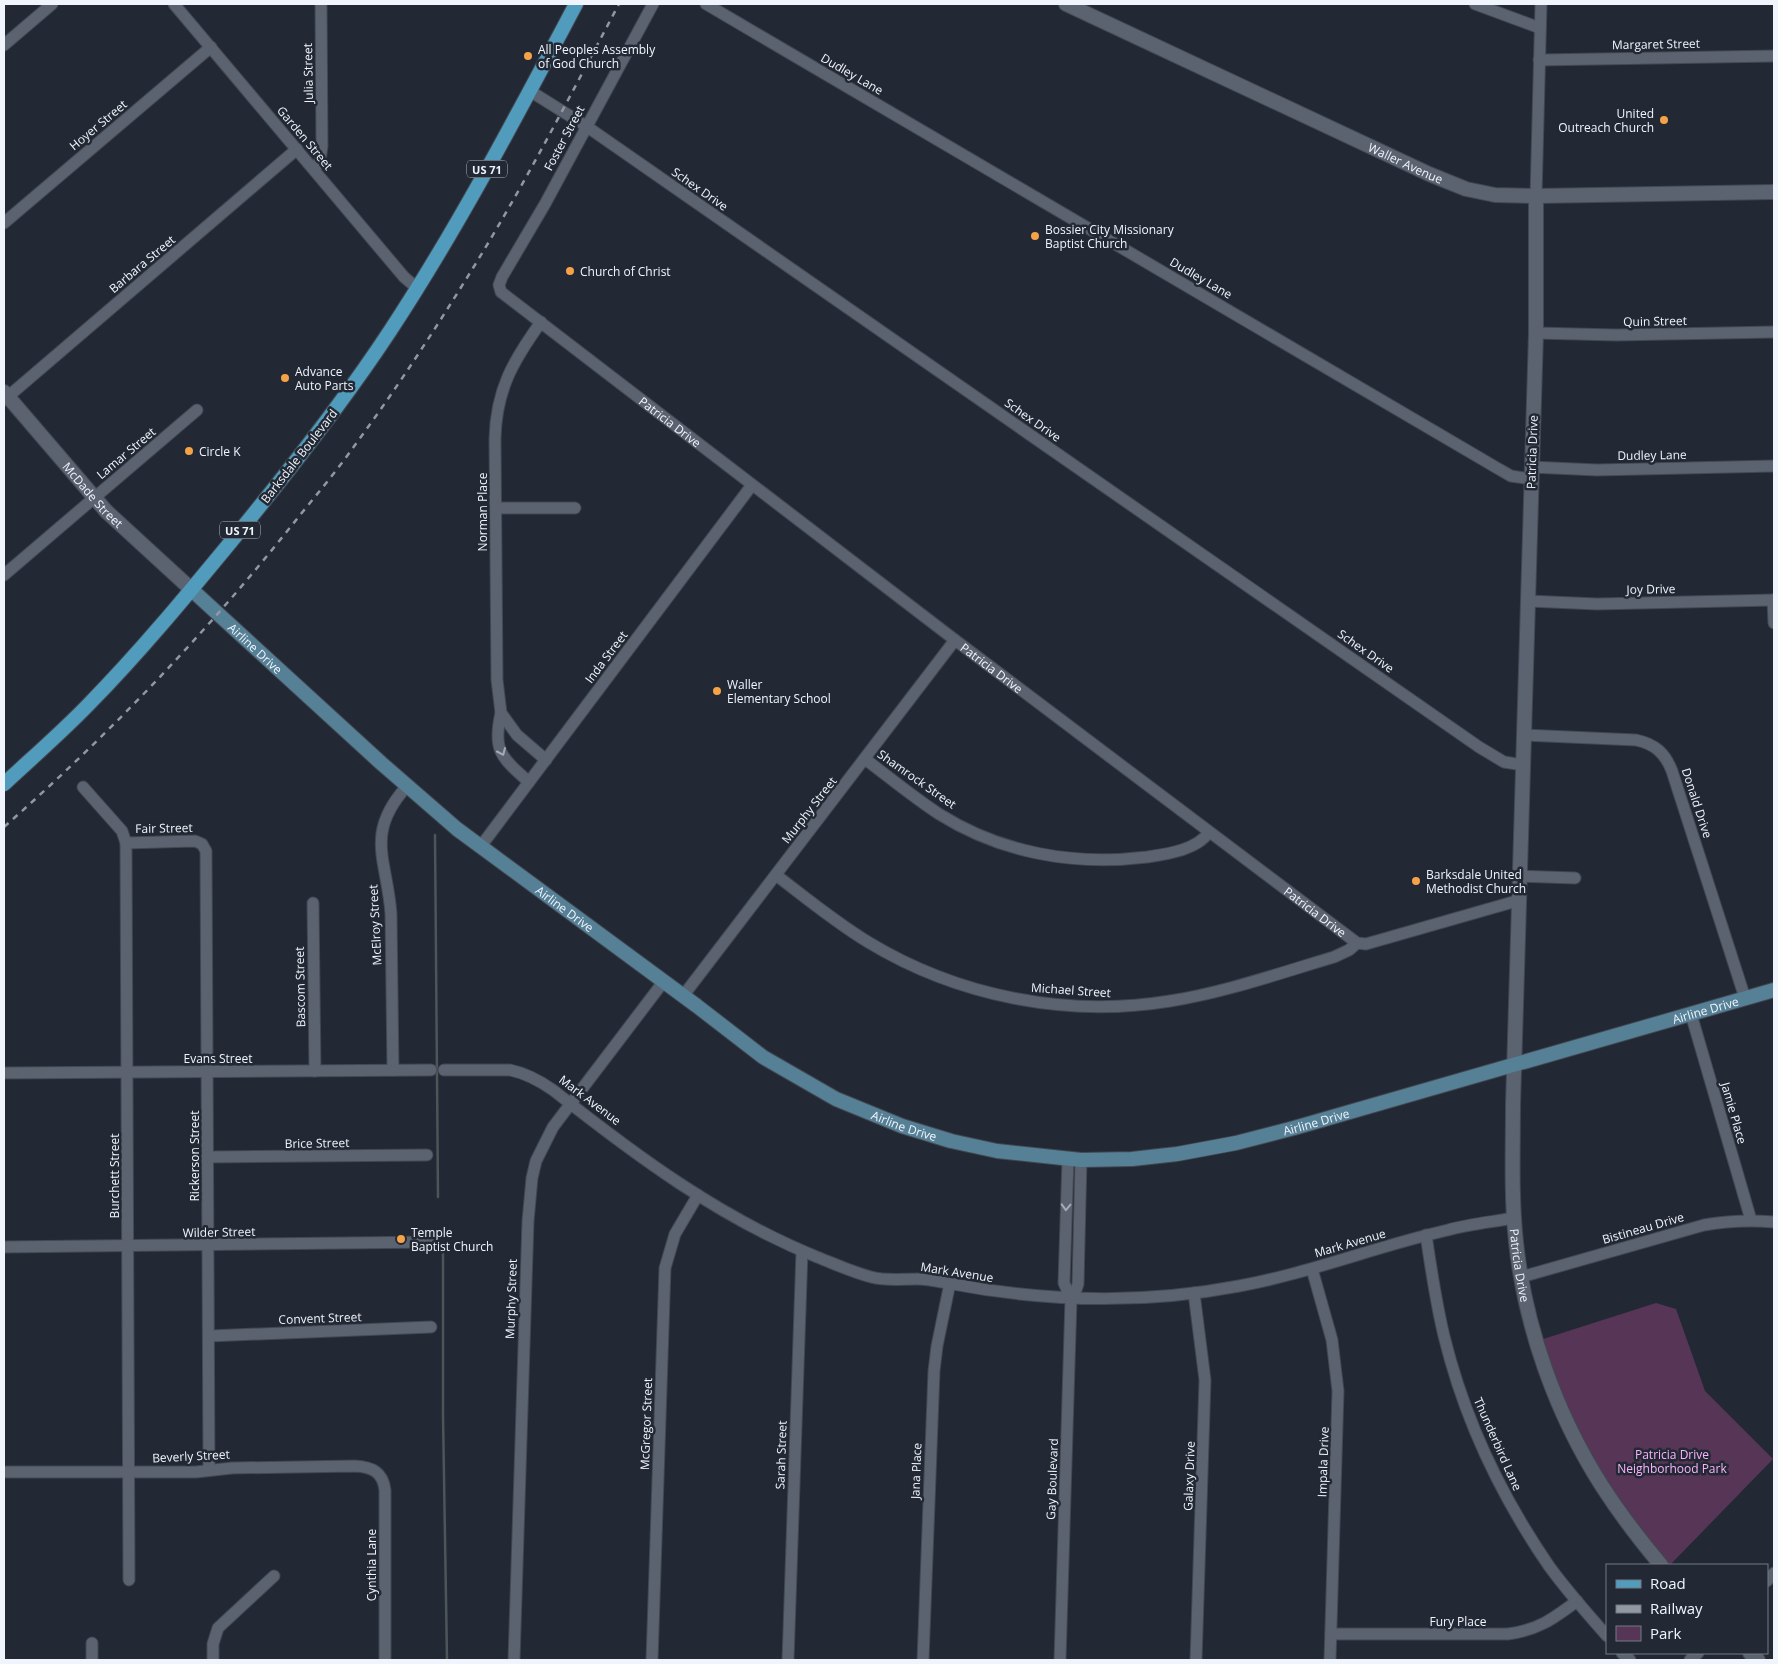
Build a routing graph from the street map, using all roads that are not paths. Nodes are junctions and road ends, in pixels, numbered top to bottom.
1 (52, 4) edge
2 (174, 4) edge
3 (321, 4) edge
4 (576, 4) edge
5 (653, 4) edge
6 (706, 4) edge
7 (1066, 4) edge
8 (1475, 4) edge
9 (1541, 4) edge
10 (1540, 28) junction
11 (4, 45) edge
12 (211, 47) junction
13 (1774, 56) edge
14 (1539, 60) junction
15 (530, 91) junction
16 (586, 126) junction
17 (297, 149) junction
18 (314, 169) junction
19 (1774, 192) edge
20 (1536, 196) junction
21 (4, 223) edge
22 (499, 285) joint
23 (417, 288) junction
24 (541, 322) junction
25 (1774, 332) edge
26 (1536, 333) junction
27 (5, 396) edge
28 (197, 410) dead end
29 (1774, 466) edge
30 (1531, 473) junction
31 (752, 485) junction
32 (94, 498) junction
33 (496, 508) junction
34 (575, 508) dead end
35 (4, 575) edge
36 (192, 590) junction
37 (1774, 600) edge
38 (1528, 601) junction
39 (1774, 624) edge
40 (955, 640) junction
41 (501, 713) junction
42 (1524, 736) junction
43 (865, 759) junction
44 (546, 760) junction
45 (1523, 765) junction
46 (529, 782) junction
47 (4, 784) edge
48 (407, 786) junction
49 (83, 787) dead end
50 (1209, 832) junction
51 (126, 843) junction
52 (202, 844) joint
53 (481, 846) junction
54 (776, 875) junction
55 (1520, 876) junction
56 (1575, 878) dead end
57 (1520, 900) junction
58 (313, 903) dead end
59 (1357, 943) junction
60 (664, 981) junction
61 (1774, 990) edge
62 (683, 996) junction
63 (1745, 998) junction
64 (1691, 1014) junction
65 (1514, 1065) junction
66 (393, 1070) junction
67 (431, 1070) dead end
68 (444, 1070) dead end
69 (208, 1071) junction
70 (315, 1071) junction
71 (128, 1072) junction
72 (4, 1073) edge
73 (570, 1103) junction
74 (427, 1155) dead end
75 (207, 1157) junction
76 (1075, 1159) junction
77 (698, 1196) junction
78 (1514, 1218) junction
79 (1751, 1220) junction
80 (1774, 1222) edge
81 (1426, 1235) junction
82 (434, 1242) dead end
83 (128, 1246) junction
84 (208, 1246) junction
85 (4, 1247) edge
86 (802, 1251) junction
87 (1312, 1268) junction
88 (1521, 1277) junction
89 (950, 1284) junction
90 (1194, 1293) junction
91 (1071, 1299) junction
92 (431, 1327) dead end
93 (209, 1336) junction
94 (209, 1469) junction
95 (4, 1472) edge
96 (128, 1472) junction
97 (378, 1472) joint
98 (1660, 1564) edge
99 (274, 1576) dead end
100 (129, 1580) dead end
101 (1577, 1601) junction
102 (1331, 1634) junction
103 (1606, 1635) edge
104 (92, 1643) dead end
105 (92, 1660) edge
106 (213, 1660) edge
107 (385, 1660) edge
108 (514, 1660) edge
109 (652, 1660) edge
110 (788, 1660) edge
111 (923, 1660) edge
112 (1060, 1660) edge
113 (1196, 1660) edge
114 (1330, 1660) edge

1 - 11 street
2 - 12 street, Garden Street
3 - 18 street, Julia Street
4 - 15 main road, Barksdale Boulevard / US 71
5 - 16 street, Foster Street
6 - 30 street, Dudley Lane
7 - 20 street, Waller Avenue
8 - 10 street
9 - 10 street, Patricia Drive
10 - 14 street, Patricia Drive
12 - 17 street, Garden Street
12 - 21 street, Hoyer Street
13 - 14 street, Margaret Street
14 - 20 street, Patricia Drive
15 - 16 street, Schex Drive
15 - 23 main road, Barksdale Boulevard / US 71
16 - 22 street, Foster Street
16 - 45 street, Schex Drive
17 - 18 street, Garden Street
17 - 27 street, Barbara Street
18 - 23 street, Garden Street
19 - 20 street, Waller Avenue
20 - 26 street, Patricia Drive
22 - 24 street, Patricia Drive
23 - 36 main road, Barksdale Boulevard / US 71
24 - 31 street, Patricia Drive
24 - 33 street, Norman Place
25 - 26 street, Quin Street
26 - 30 street, Patricia Drive
27 - 32 street, McDade Street
28 - 32 street, Lamar Street
29 - 30 street, Dudley Lane
30 - 38 street, Patricia Drive
31 - 40 street, Patricia Drive
31 - 44 street, Inda Street
32 - 35 street, Lamar Street
32 - 36 street, McDade Street
33 - 34 street
33 - 41 street, Norman Place
36 - 47 main road, Barksdale Boulevard / US 71
36 - 48 main road, Airline Drive
37 - 38 street, Joy Drive
37 - 39 street
38 - 42 street, Patricia Drive
40 - 43 street, Murphy Street
40 - 50 street, Patricia Drive
41 - 44 street, Norman Place
41 -> 46 street, Norman Place
42 - 45 street, Patricia Drive
42 - 63 street, Donald Drive
43 - 50 street, Shamrock Street
43 - 54 street, Murphy Street
44 - 46 street, Inda Street
45 - 55 street, Patricia Drive
46 - 53 street, Inda Street
48 - 53 main road, Airline Drive
48 - 66 street, McElroy Street
49 - 51 street, Burchett Street
50 - 59 street, Patricia Drive
51 - 52 street, Fair Street
51 - 71 street, Burchett Street
52 - 69 street, Rickerson Street
53 - 60 main road, Airline Drive
54 - 59 street, Michael Street
54 - 62 street, Murphy Street
55 - 56 street
55 - 57 street, Patricia Drive
57 - 59 street, Patricia Drive
57 - 65 street, Patricia Drive
58 - 70 street, Bascom Street
60 - 62 main road, Airline Drive
60 - 73 street, Murphy Street
61 - 63 main road, Airline Drive
62 - 76 main road, Airline Drive
63 - 64 main road, Airline Drive
64 - 65 main road, Airline Drive
64 - 79 street, Jamie Place
65 - 76 main road, Airline Drive
65 - 78 street, Patricia Drive
66 - 67 street, Evans Street
66 - 70 street, Evans Street
68 - 73 street, Mark Avenue
69 - 70 street, Evans Street
69 - 71 street, Evans Street
69 - 75 street, Rickerson Street
71 - 72 street, Evans Street
71 - 83 street, Burchett Street
73 - 77 street, Mark Avenue
73 - 108 street, Murphy Street
74 - 75 street, Brice Street
75 - 84 street, Rickerson Street
76 - 91 street, Gay Boulevard
77 - 86 street, Mark Avenue
77 - 109 street, McGregor Street
78 - 81 street, Mark Avenue
78 - 88 street, Patricia Drive
79 - 80 street, Bistineau Drive
79 - 88 street, Bistineau Drive
81 - 87 street, Mark Avenue
81 - 101 street, Thunderbird Lane
82 - 84 street, Wilder Street
83 - 84 street, Wilder Street
83 - 85 street, Wilder Street
83 - 96 street, Burchett Street
84 - 93 street, Rickerson Street
86 - 89 street, Mark Avenue
86 - 110 street, Sarah Street
87 - 90 street, Mark Avenue
87 - 102 street, Impala Drive
88 - 98 street, Patricia Drive
89 - 91 street, Mark Avenue
89 - 111 street, Jana Place
90 - 91 street, Mark Avenue
90 - 113 street, Galaxy Drive
91 - 112 street, Gay Boulevard
92 - 93 street, Convent Street
93 - 94 street, Rickerson Street
94 - 96 street, Beverly Street
94 - 97 street, Beverly Street
95 - 96 street, Beverly Street
96 - 100 street, Burchett Street
97 - 107 street, Cynthia Lane
99 - 106 street
101 - 102 street, Fury Place
101 - 103 street, Thunderbird Lane
102 - 114 street, Impala Drive
104 - 105 street

